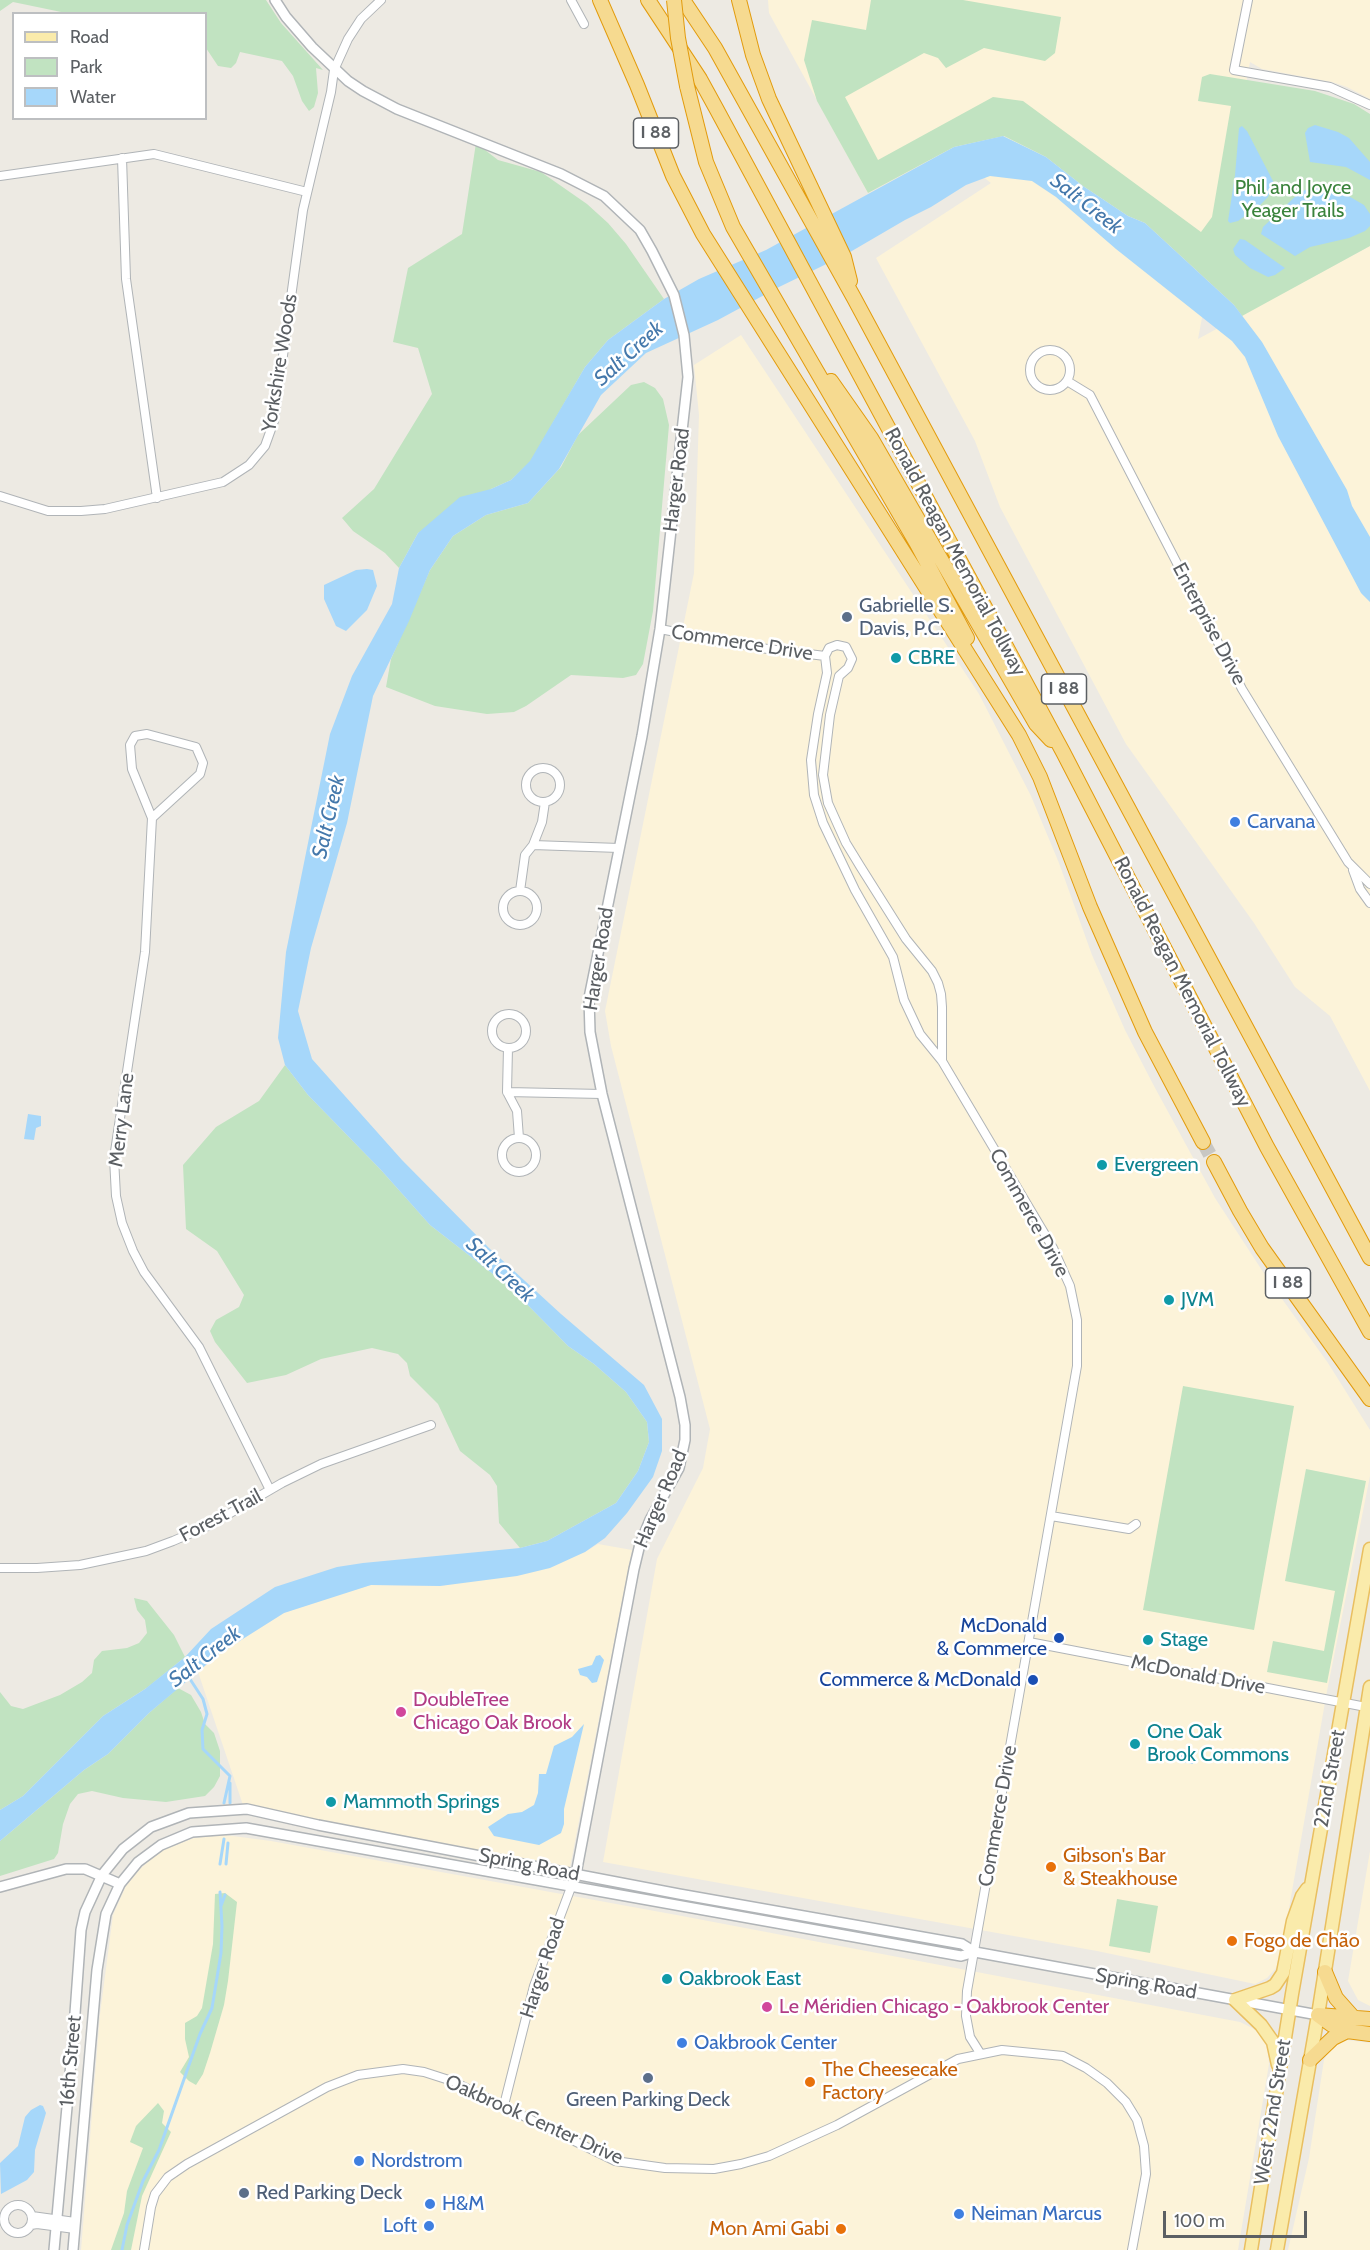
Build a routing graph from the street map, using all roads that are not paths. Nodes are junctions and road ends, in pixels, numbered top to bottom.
1 (275, 0) edge
2 (381, 0) edge
3 (571, 0) edge
4 (600, 0) edge
5 (648, 0) edge
6 (674, 0) edge
7 (683, 0) edge
8 (739, 0) edge
9 (1248, 0) edge
10 (584, 24) dead end
11 (334, 70) junction
12 (1370, 105) edge
13 (122, 158) junction
14 (0, 176) edge
15 (307, 192) junction
16 (854, 298) junction
17 (776, 302) junction
18 (1067, 381) junction
19 (0, 496) edge
20 (157, 498) junction
21 (660, 629) junction
22 (825, 656) junction
23 (1019, 735) junction
24 (1063, 752) junction
25 (545, 802) junction
26 (152, 818) junction
27 (533, 845) junction
28 (619, 848) junction
29 (1353, 869) junction
30 (1370, 885) edge
31 (520, 891) junction
32 (1370, 903) edge
33 (508, 1048) junction
34 (942, 1061) junction
35 (507, 1092) junction
36 (602, 1094) junction
37 (519, 1138) junction
38 (1203, 1142) tunnel mouth
39 (1215, 1162) tunnel mouth
40 (1370, 1258) edge
41 (1370, 1332) edge
42 (1370, 1399) edge
43 (431, 1425) dead end
44 (270, 1490) junction
45 (1051, 1516) junction
46 (1136, 1524) dead end
47 (1370, 1549) edge
48 (0, 1568) edge
49 (1029, 1642) junction
50 (1370, 1687) edge
51 (1343, 1702) junction
52 (1366, 1707) junction
53 (576, 1874) junction
54 (102, 1875) junction
55 (120, 1884) junction
56 (1311, 1884) junction
57 (572, 1886) junction
58 (0, 1887) edge
59 (975, 1952) junction
60 (1325, 1972) junction
61 (1235, 2000) junction
62 (1290, 2010) junction
63 (1318, 2015) junction
64 (1352, 2016) junction
65 (1370, 2019) edge
66 (1347, 2031) junction
67 (1370, 2034) edge
68 (980, 2054) junction
69 (1310, 2060) junction
70 (1280, 2071) junction
71 (504, 2105) junction
72 (2, 2215) edge
73 (32, 2216) junction
74 (57, 2223) junction
75 (31, 2225) junction
76 (75, 2225) junction
77 (54, 2250) edge
78 (73, 2250) edge
79 (144, 2250) edge
80 (1132, 2250) edge
81 (1251, 2250) edge
82 (1277, 2250) edge

1 - 11 street, Harger Road
2 - 11 street, Yorkshire Woods
3 - 10 street
4 - 23 highway, Ronald Reagan Memorial Tollway / I 88
5 - 24 highway, Ronald Reagan Memorial Tollway / I 88
6 - 17 highway, bridge
7 - 16 highway, Ronald Reagan Memorial Tollway / I 88
8 - 16 highway
9 - 12 street
11 - 15 street, Yorkshire Woods
11 - 21 street, Harger Road
13 - 14 street
13 - 15 street
13 - 20 street
15 - 20 street, Yorkshire Woods
16 - 40 highway, Ronald Reagan Memorial Tollway / I 88
17 - 23 highway
17 - 24 highway
18 - 18 street
18 - 29 street, Enterprise Drive
19 - 20 street, Yorkshire Woods
21 - 22 street, Commerce Drive
21 - 28 street, Harger Road
22 - 34 street, Commerce Drive
22 - 34 street, Commerce Drive
23 - 38 highway, Ronald Reagan Memorial Tollway / I 88
24 - 41 highway, Ronald Reagan Memorial Tollway / I 88
25 - 25 street
25 - 27 street
26 - 26 street, Merry Lane
26 - 44 street, Merry Lane
27 - 28 street
27 - 31 street
28 - 36 street, Harger Road
29 - 30 street, Enterprise Drive
29 - 32 street, Enterprise Drive
31 - 31 street
33 - 33 street
33 - 35 street
34 - 45 street, Commerce Drive
35 - 36 street
35 - 37 street
36 - 53 street, Harger Road
37 - 37 street
39 - 42 highway, I 88
43 - 44 street, Forest Trail
44 - 48 street, Forest Trail
45 - 46 street
45 - 49 street, Commerce Drive
47 - 51 main road, 22nd Street
49 - 51 street, McDonald Drive
49 - 59 street, Commerce Drive
50 - 52 main road, 22nd Street
51 - 52 street, McDonald Drive
51 - 56 main road, 22nd Street
52 - 60 main road, 22nd Street
53 - 54 street, Spring Road
53 - 57 street, Harger Road
53 - 59 street, Spring Road
54 - 55 street
54 - 58 street
54 - 74 street, 16th Street
55 - 57 street, Spring Road
55 - 76 street, 16th Street
56 - 61 main road
56 - 62 main road, 22nd Street
57 - 59 street, Spring Road
57 - 71 street, Harger Road
59 - 61 street, Spring Road
59 - 68 street
60 - 63 main road, 22nd Street
60 - 64 highway
61 - 62 street, Spring Road
61 - 70 main road
62 - 63 street, Spring Road
62 - 70 main road, West 22nd Street
63 - 64 highway
63 - 66 highway
63 - 69 main road, West 22nd Street
64 - 65 highway
66 - 67 highway
66 - 69 highway
68 - 71 street, Oakbrook Center Drive
68 - 80 street, Oakbrook Center Drive
69 - 82 main road, West 22nd Street
70 - 81 main road, West 22nd Street
71 - 79 street, Oakbrook Center Drive
72 - 73 street
72 - 75 street
73 - 74 street
73 - 75 street
74 - 75 street
74 - 76 street
74 - 77 street, 16th Street
76 - 78 street, 16th Street

